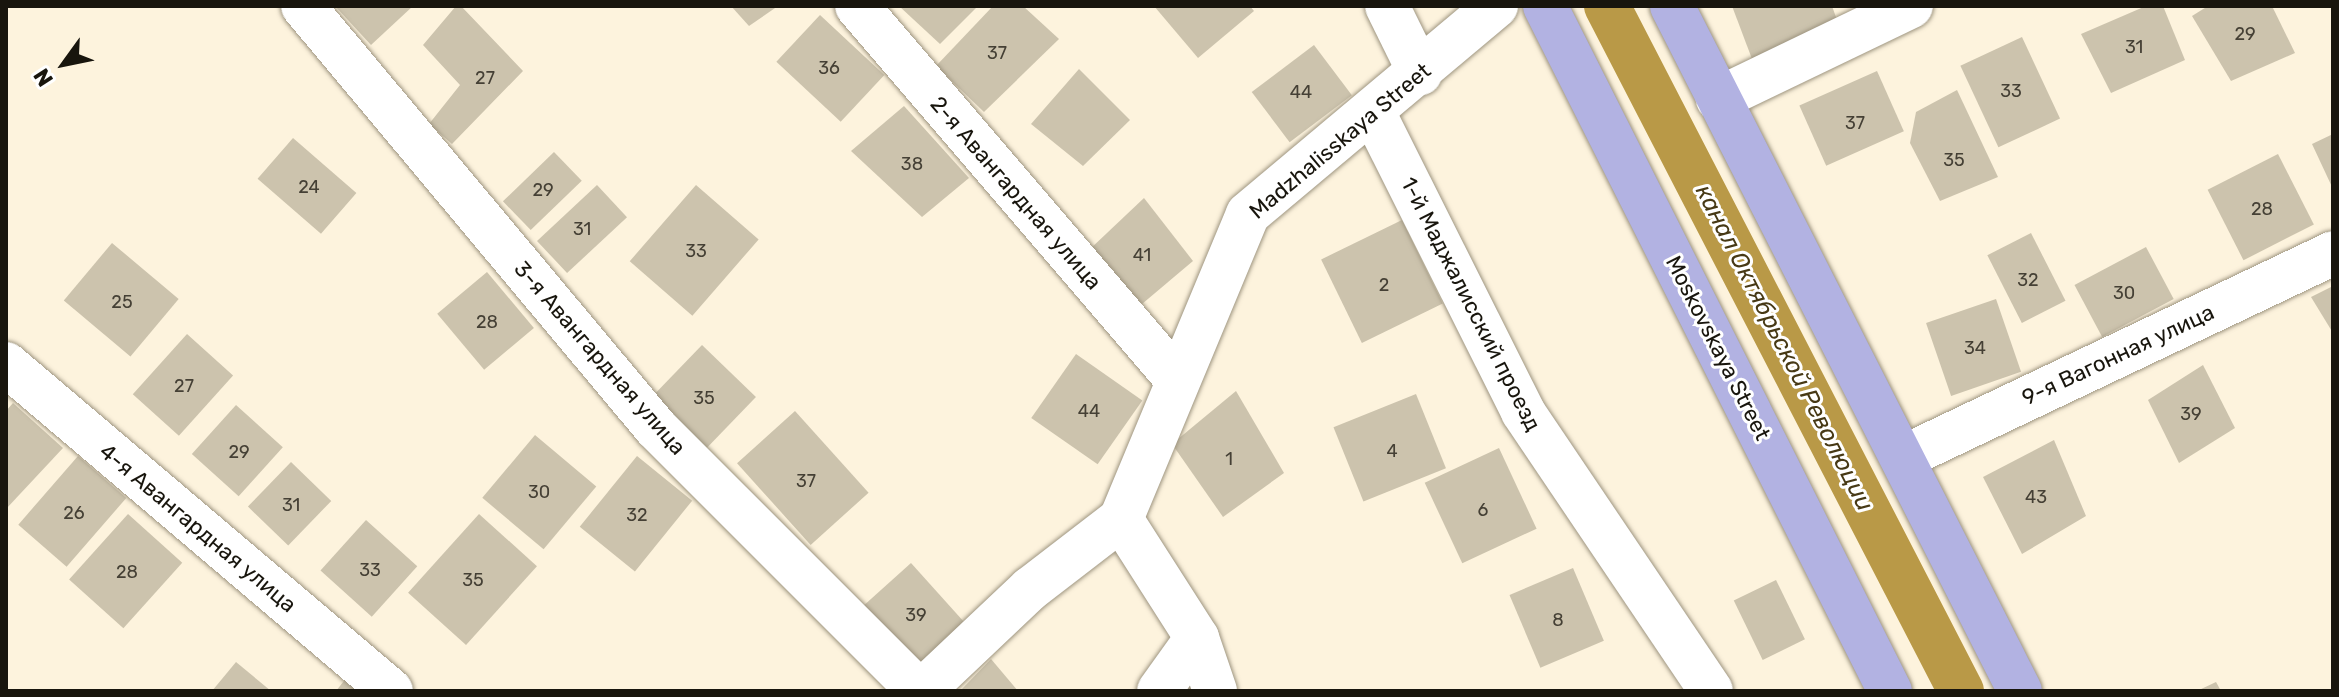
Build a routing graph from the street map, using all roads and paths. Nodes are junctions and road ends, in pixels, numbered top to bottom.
1 (303, 6) edge
2 (857, 6) edge
3 (1387, 6) edge
4 (1496, 6) edge
5 (1545, 6) edge
6 (1672, 6) edge
7 (1911, 6) edge
8 (1420, 73) junction
9 (1718, 99) junction
10 (1373, 112) junction
11 (2333, 253) edge
12 (6, 364) edge
13 (1177, 379) junction
14 (1904, 457) junction
15 (1121, 519) junction
16 (1197, 638) junction
17 (391, 691) edge
18 (921, 691) edge
19 (1159, 691) edge
20 (1215, 691) edge
21 (1711, 691) edge
22 (1890, 691) edge
23 (2020, 691) edge

1 - 18 street, 3-я Авангардная улица
2 - 13 street, 2-я Авангардная улица
3 - 8 street
4 - 8 street, Madzhalisskaya Street
5 - 22 main road, Moskovskaya Street
6 - 9 main road
7 - 9 street
8 - 10 street, Madzhalisskaya Street
9 - 14 main road
10 - 13 street, Madzhalisskaya Street
10 - 21 street, 1-й Маджалисский проезд
11 - 14 street, 9-я Вагонная улица
12 - 17 street, 4-я Авангардная улица
13 - 15 street, Madzhalisskaya Street
14 - 23 main road
15 - 16 street
15 - 18 street
16 - 19 street
16 - 20 street

